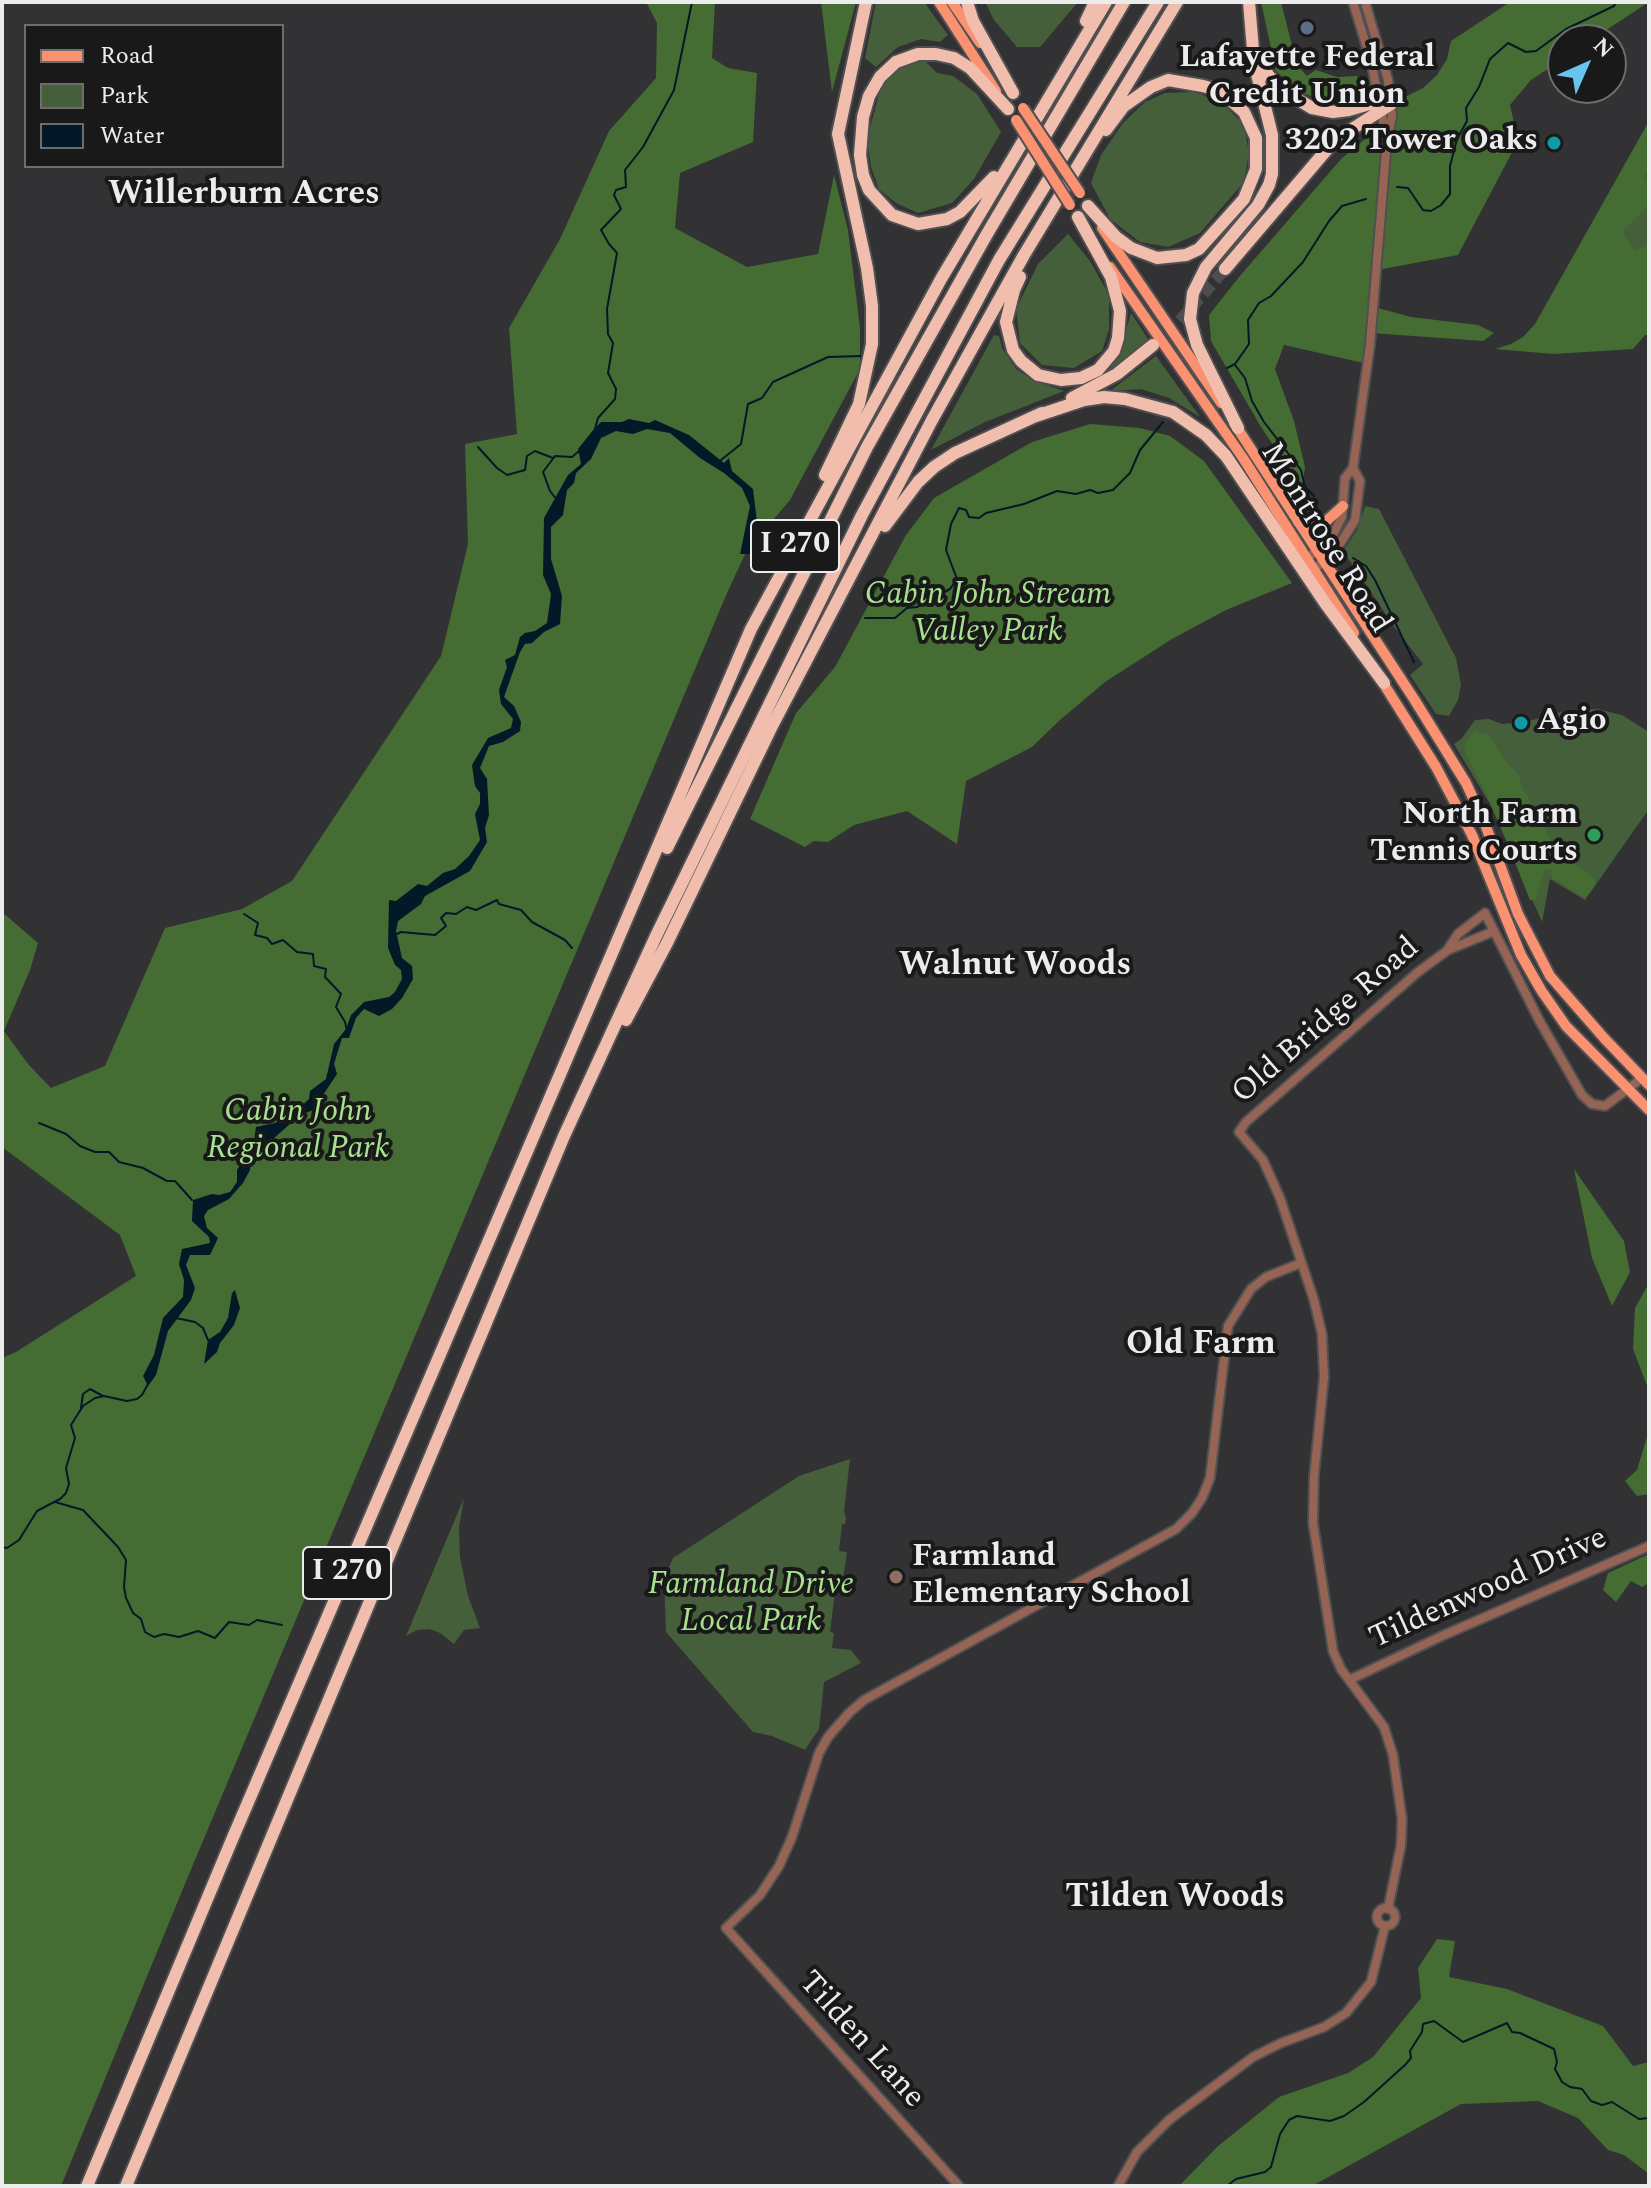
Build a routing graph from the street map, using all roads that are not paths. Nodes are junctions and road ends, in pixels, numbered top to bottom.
1 (866, 2) edge
2 (939, 2) edge
3 (952, 2) edge
4 (967, 2) edge
5 (1095, 2) edge
6 (1106, 2) edge
7 (1124, 2) edge
8 (1158, 2) edge
9 (1177, 2) edge
10 (1249, 2) edge
11 (1353, 2) edge
12 (1365, 2) edge
13 (1251, 28) junction
14 (1070, 61) junction
15 (1013, 93) junction
16 (1384, 105) junction
17 (1012, 114) junction
18 (1017, 150) junction
19 (1076, 167) junction
20 (1088, 206) junction
21 (1049, 212) junction
22 (1078, 217) junction
23 (1225, 269) tunnel mouth
24 (1153, 345) tunnel mouth
25 (1036, 416) junction
26 (1238, 428) junction
27 (1353, 468) junction
28 (1343, 506) junction
29 (1298, 522) junction
30 (802, 533) junction
31 (1312, 554) junction
32 (860, 559) junction
33 (1320, 565) junction
34 (1384, 683) junction
35 (1492, 932) junction
36 (1448, 950) junction
37 (610, 962) junction
38 (1646, 1082) edge
39 (1629, 1091) junction
40 (1649, 1110) edge
41 (564, 1136) junction
42 (1301, 1263) junction
43 (1649, 1546) edge
44 (1349, 1680) junction
45 (87, 2186) edge
46 (126, 2186) edge
47 (959, 2186) edge
48 (1118, 2186) edge

1 - 30 highway
2 - 17 main road, Montrose Road
3 - 15 main road, Montrose Road
4 - 15 highway
5 - 14 highway
6 - 14 highway, I 270
7 - 37 highway, I 270
8 - 41 highway, I 270
9 - 19 highway, I 270
10 - 13 highway
11 - 16 street
12 - 16 street
13 - 16 highway
13 - 26 highway
14 - 18 highway, I 270
15 - 20 main road, Montrose Road, bridge
16 - 23 highway
16 - 27 street
17 - 18 highway
17 - 22 main road, Montrose Road, bridge
18 - 30 highway, I 270
19 - 20 highway
19 - 21 highway, I 270
20 - 26 main road, Montrose Road
21 - 22 highway
21 - 32 highway, I 270
22 - 31 main road, Montrose Road
24 - 25 highway
25 - 32 highway
25 - 34 highway
26 - 29 main road, Montrose Road
27 - 28 street
27 - 33 street
28 - 29 main road
28 - 31 street
29 - 31 main road, Montrose Road
30 - 37 highway, I 270
31 - 33 main road, Montrose Road
32 - 41 highway, I 270
33 - 34 main road, Montrose Road
33 - 38 main road, Montrose Road
34 - 39 main road, Montrose Road
35 - 36 street, Old Bridge Road
35 - 36 street, Old Bridge Road
35 - 39 street
36 - 42 street, Old Bridge Road
37 - 45 highway, I 270
38 - 39 street
39 - 40 main road, Montrose Road
41 - 46 highway, I 270
42 - 44 street
42 - 47 street, Tilden Lane
43 - 44 street, Tildenwood Drive
44 - 48 street

